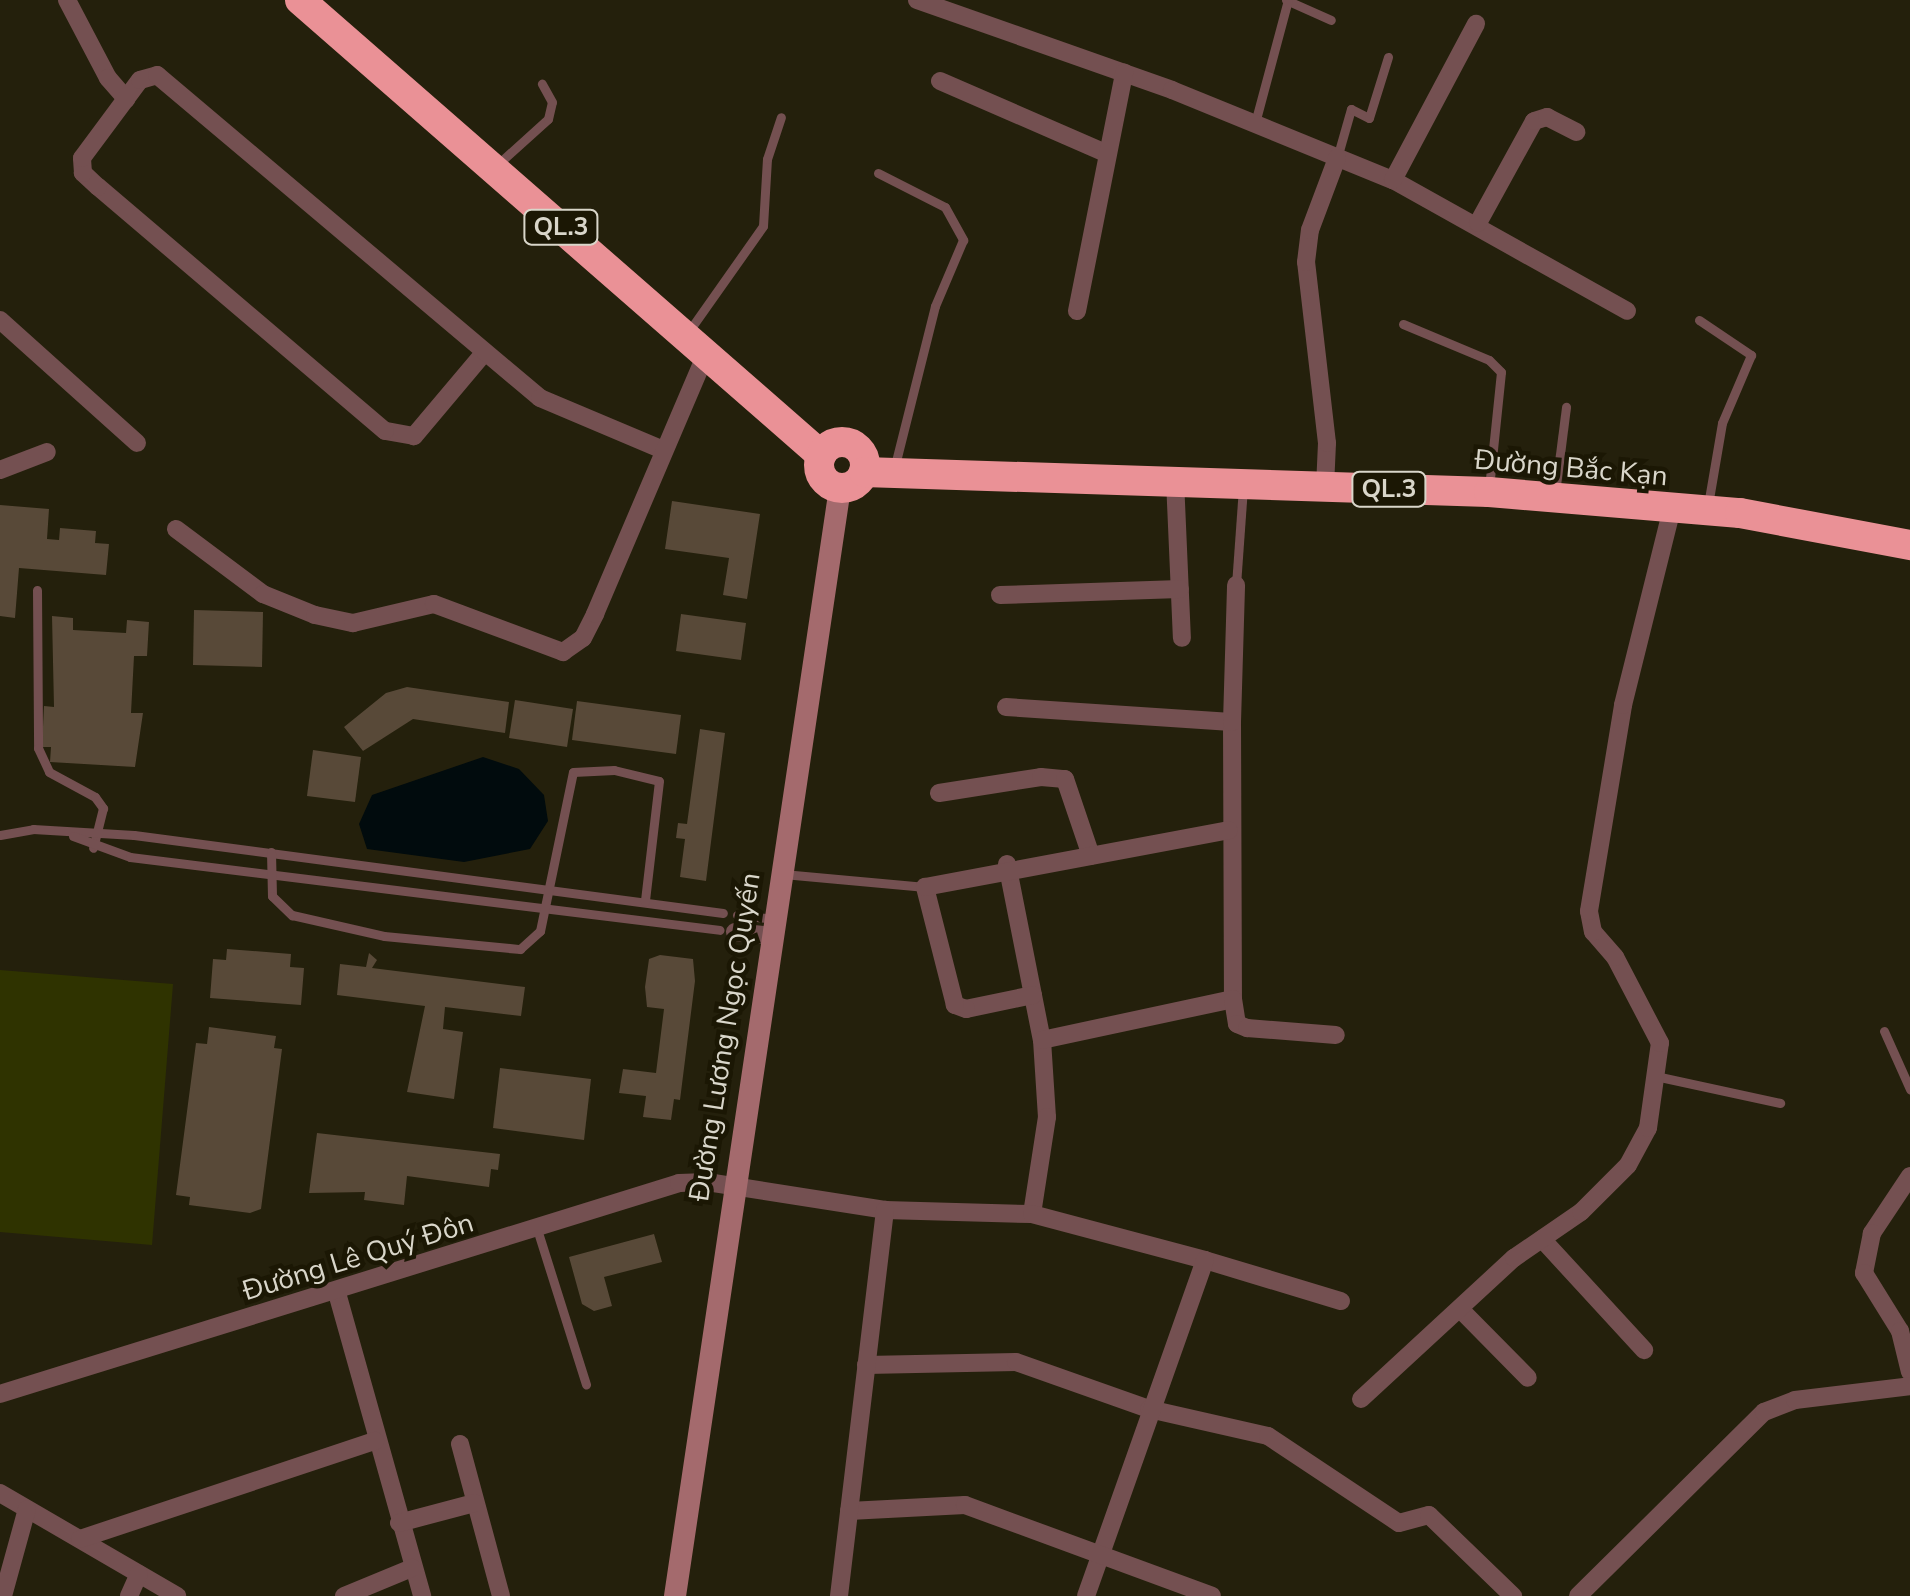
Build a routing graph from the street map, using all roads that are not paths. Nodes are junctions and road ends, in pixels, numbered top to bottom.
1 (68, 0) edge
2 (300, 0) edge
3 (916, 0) edge
4 (1287, 0) edge
5 (1331, 20) dead end
6 (1476, 24) dead end
7 (1388, 57) dead end
8 (1124, 73) junction
9 (940, 82) dead end
10 (542, 84) dead end
11 (126, 99) junction
12 (780, 117) dead end
13 (1255, 124) junction
14 (1576, 132) dead end
15 (1103, 152) junction
16 (1337, 158) junction
17 (492, 170) junction
18 (878, 173) dead end
19 (1393, 180) junction
20 (1478, 223) junction
21 (1077, 311) dead end
22 (1627, 311) dead end
23 (0, 320) edge
24 (1699, 320) dead end
25 (1402, 324) dead end
26 (698, 342) junction
27 (484, 353) junction
28 (1566, 406) dead end
29 (137, 442) dead end
30 (663, 450) junction
31 (47, 452) dead end
32 (0, 470) edge
33 (866, 477) junction
34 (1174, 480) junction
35 (1243, 484) junction
36 (1325, 486) junction
37 (1489, 492) junction
38 (1554, 497) junction
39 (1672, 508) junction
40 (1707, 511) junction
41 (176, 529) dead end
42 (1910, 545) edge
43 (1236, 585) joint
44 (1180, 589) junction
45 (37, 590) dead end
46 (1000, 595) dead end
47 (1182, 638) dead end
48 (1006, 707) dead end
49 (1232, 722) junction
50 (939, 793) dead end
51 (1229, 830) junction
52 (96, 831) junction
53 (0, 835) edge
54 (70, 835) junction
55 (93, 848) junction
56 (271, 852) junction
57 (1091, 856) junction
58 (381, 866) junction
59 (1008, 866) junction
60 (780, 874) junction
61 (450, 875) junction
62 (267, 876) junction
63 (546, 887) junction
64 (925, 887) junction
65 (378, 890) junction
66 (448, 898) junction
67 (646, 901) junction
68 (544, 911) junction
69 (722, 913) dead end
70 (731, 926) joint
71 (772, 928) junction
72 (1033, 995) junction
73 (1233, 999) junction
74 (1884, 1031) dead end
75 (1336, 1036) dead end
76 (1042, 1040) junction
77 (1660, 1077) junction
78 (1910, 1089) edge
79 (1780, 1102) dead end
80 (1910, 1176) edge
81 (732, 1188) junction
82 (885, 1210) junction
83 (1032, 1214) junction
84 (537, 1229) junction
85 (1542, 1238) junction
86 (1205, 1260) junction
87 (337, 1294) junction
88 (1341, 1302) dead end
89 (1462, 1310) junction
90 (1644, 1350) dead end
91 (866, 1366) junction
92 (1910, 1372) edge
93 (1528, 1378) dead end
94 (586, 1384) dead end
95 (1910, 1386) edge
96 (0, 1394) edge
97 (1361, 1399) dead end
98 (1149, 1409) junction
99 (375, 1442) junction
100 (460, 1444) dead end
101 (0, 1493) edge
102 (474, 1503) junction
103 (27, 1509) junction
104 (849, 1511) junction
105 (399, 1523) junction
106 (80, 1539) junction
107 (1100, 1554) junction
108 (412, 1568) junction
109 (139, 1574) junction
110 (3, 1596) edge
111 (128, 1596) edge
112 (176, 1596) edge
113 (344, 1596) edge
114 (422, 1596) edge
115 (501, 1596) edge
116 (675, 1596) edge
117 (839, 1596) edge
118 (1086, 1596) edge
119 (1212, 1596) edge
120 (1513, 1596) edge
121 (1578, 1596) edge

1 - 11 street
2 - 17 highway, QL.3
3 - 8 street
4 - 5 lane
4 - 13 lane
6 - 19 street
7 - 16 lane
8 - 13 street
8 - 15 street
9 - 15 street
10 - 17 lane
11 - 27 street
11 - 27 street
12 - 26 lane
13 - 16 street
14 - 20 street
15 - 21 street
16 - 19 street
16 - 36 street
17 - 26 highway, QL.3
18 - 33 lane
19 - 20 street
20 - 22 street
23 - 29 street
24 - 40 lane
25 - 37 lane
26 - 30 street
26 - 33 highway, QL.3
27 - 30 street
28 - 38 lane
30 - 41 street
31 - 32 street
33 - 34 highway, Đường Bắc Kạn / QL.3
33 - 60 main road, Đường Lương Ngọc Quyến
34 - 35 highway, Đường Bắc Kạn / QL.3
34 - 44 street
35 - 36 highway, Đường Bắc Kạn / QL.3
35 - 43 lane
36 - 37 highway, Đường Bắc Kạn / QL.3
37 - 38 highway, Đường Bắc Kạn / QL.3
38 - 39 highway, Đường Bắc Kạn / QL.3
39 - 40 highway, Đường Bắc Kạn / QL.3
39 - 77 street
40 - 42 highway, Đường Bắc Kạn / QL.3
43 - 49 street
44 - 46 street
44 - 47 street
45 - 52 lane
48 - 49 street
49 - 51 street
50 - 57 street
51 - 57 street
51 - 73 street
52 - 54 lane
52 - 55 lane
52 - 56 lane
53 - 54 lane
54 - 55 lane
55 - 62 lane
56 - 58 lane
56 - 62 lane
57 - 59 street
58 - 61 lane
58 - 65 lane
59 - 64 street
59 - 72 street
60 - 64 lane
60 - 71 main road, Đường Lương Ngọc Quyến
61 - 63 lane
61 - 66 lane
62 - 65 lane
62 - 68 lane
63 - 67 lane
63 - 67 lane
63 - 68 lane
64 - 72 street
65 - 66 lane
66 - 68 lane
67 - 69 lane
68 - 70 lane
70 - 71 street
71 - 81 main road, Đường Lương Ngọc Quyến
72 - 76 street
73 - 75 street
73 - 76 street
74 - 78 lane
76 - 83 street
77 - 79 lane
77 - 85 street
80 - 92 street
81 - 82 street, Đường Lê Quý Đôn
81 - 84 street, Đường Lê Quý Đôn
81 - 116 main road, Đường Lương Ngọc Quyến
82 - 83 street, Đường Lê Quý Đôn
82 - 91 street
83 - 86 street, Đường Lê Quý Đôn
84 - 87 street, Đường Lê Quý Đôn
84 - 94 lane
85 - 89 street
85 - 90 street
86 - 88 street, Đường Lê Quý Đôn
86 - 98 street
87 - 96 street, Đường Lê Quý Đôn
87 - 99 street
89 - 93 street
89 - 97 street
91 - 98 street
91 - 104 street
95 - 121 street
98 - 107 street
98 - 120 street
99 - 105 street
99 - 106 street
100 - 102 street
101 - 103 street
102 - 105 street
102 - 115 street
103 - 106 street
103 - 110 street
104 - 107 street
104 - 117 street
105 - 108 street
106 - 109 street
107 - 118 street
107 - 119 street
108 - 113 street
108 - 114 street
109 - 111 street
109 - 112 street

